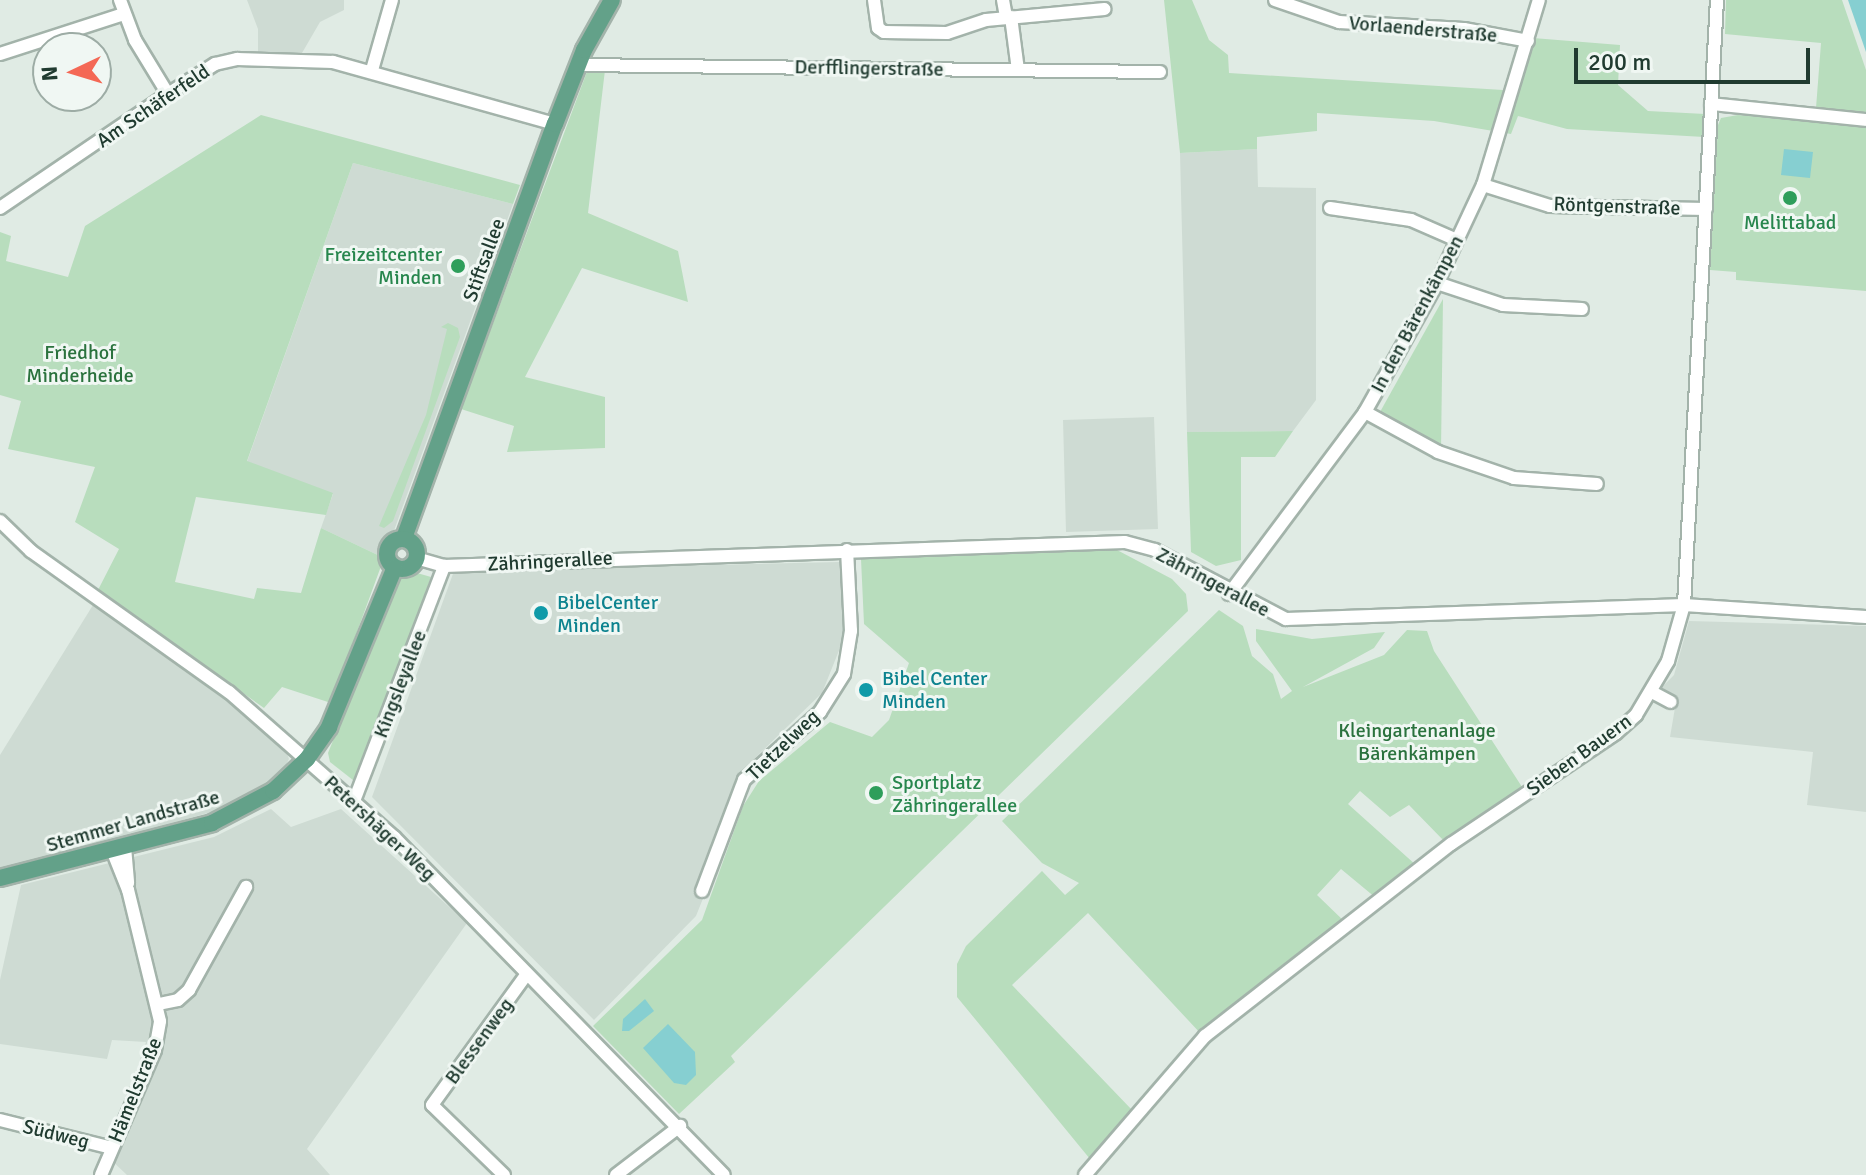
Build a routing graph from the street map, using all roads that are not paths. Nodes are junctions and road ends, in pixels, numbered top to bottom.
1 (120, 0) edge
2 (392, 0) edge
3 (612, 0) edge
4 (874, 0) edge
5 (1003, 0) edge
6 (1275, 0) edge
7 (1539, 0) edge
8 (1717, 0) edge
9 (1104, 9) dead end
10 (124, 14) junction
11 (1008, 17) junction
12 (1528, 41) junction
13 (0, 54) edge
14 (578, 65) junction
15 (372, 70) junction
16 (1018, 70) junction
17 (1160, 72) dead end
18 (168, 94) junction
19 (1711, 104) junction
20 (1866, 120) edge
21 (555, 124) junction
22 (1483, 185) junction
23 (0, 208) edge
24 (1330, 208) dead end
25 (1706, 209) junction
26 (1457, 240) junction
27 (1437, 283) junction
28 (1582, 309) dead end
29 (1365, 412) junction
30 (1597, 484) dead end
31 (0, 521) edge
32 (404, 538) junction
33 (847, 550) junction
34 (416, 558) junction
35 (444, 566) junction
36 (395, 567) junction
37 (1229, 594) junction
38 (1684, 605) junction
39 (1866, 617) edge
40 (1652, 692) junction
41 (1671, 702) dead end
42 (307, 759) junction
43 (354, 801) junction
44 (118, 848) junction
45 (0, 878) edge
46 (246, 887) dead end
47 (702, 891) dead end
48 (527, 974) junction
49 (159, 1004) junction
50 (0, 1120) edge
51 (680, 1126) junction
52 (112, 1148) junction
53 (106, 1172) edge
54 (504, 1175) edge
55 (616, 1175) edge
56 (724, 1175) edge
57 (1085, 1175) edge

1 - 10 street
2 - 15 street
3 - 14 main road, Stiftsallee
4 - 11 street
5 - 11 street
6 - 12 street, Vorlaenderstraße
7 - 12 street, In den Bärenkämpen
8 - 19 street, Sieben Bauern
9 - 11 street
10 - 13 street
10 - 18 street
11 - 16 street
12 - 22 street, In den Bärenkämpen
14 - 16 street, Derfflingerstraße
14 - 21 main road, Stiftsallee
15 - 18 street, Am Schäferfeld
15 - 21 street, Am Schäferfeld
16 - 17 street, Derfflingerstraße
18 - 23 street, Am Schäferfeld
19 - 20 street
19 - 25 street, Sieben Bauern
21 - 32 main road, Stiftsallee
22 - 25 street, Röntgenstraße
22 - 26 street, In den Bärenkämpen
24 - 26 street
25 - 38 street, Sieben Bauern
26 - 27 street, In den Bärenkämpen
27 - 28 street
27 - 29 street, In den Bärenkämpen
29 - 30 street
29 - 37 street, In den Bärenkämpen
31 - 42 street, Petershäger Weg
32 - 34 main road
32 - 36 main road
33 - 35 street, Zähringerallee
33 - 37 street, Zähringerallee
33 - 47 street, Tietzelweg
34 - 35 street, Zähringerallee
34 - 36 main road
35 - 43 street, Kingsleyallee
36 - 42 main road
37 - 38 street, Zähringerallee
38 - 39 street, Zähringerallee
38 - 40 street, Sieben Bauern
40 - 41 street
40 - 57 street, Sieben Bauern
42 - 43 street, Petershäger Weg
42 - 44 main road, Stemmer Landstraße
43 - 48 street, Petershäger Weg
44 - 45 main road, Stemmer Landstraße
44 - 49 street, Hämelstraße
46 - 49 street
48 - 51 street, Petershäger Weg
48 - 54 street, Blessenweg
49 - 52 street, Hämelstraße
50 - 52 street, Südweg
51 - 55 street
51 - 56 street, Petershäger Weg
52 - 53 street, Hämelstraße

